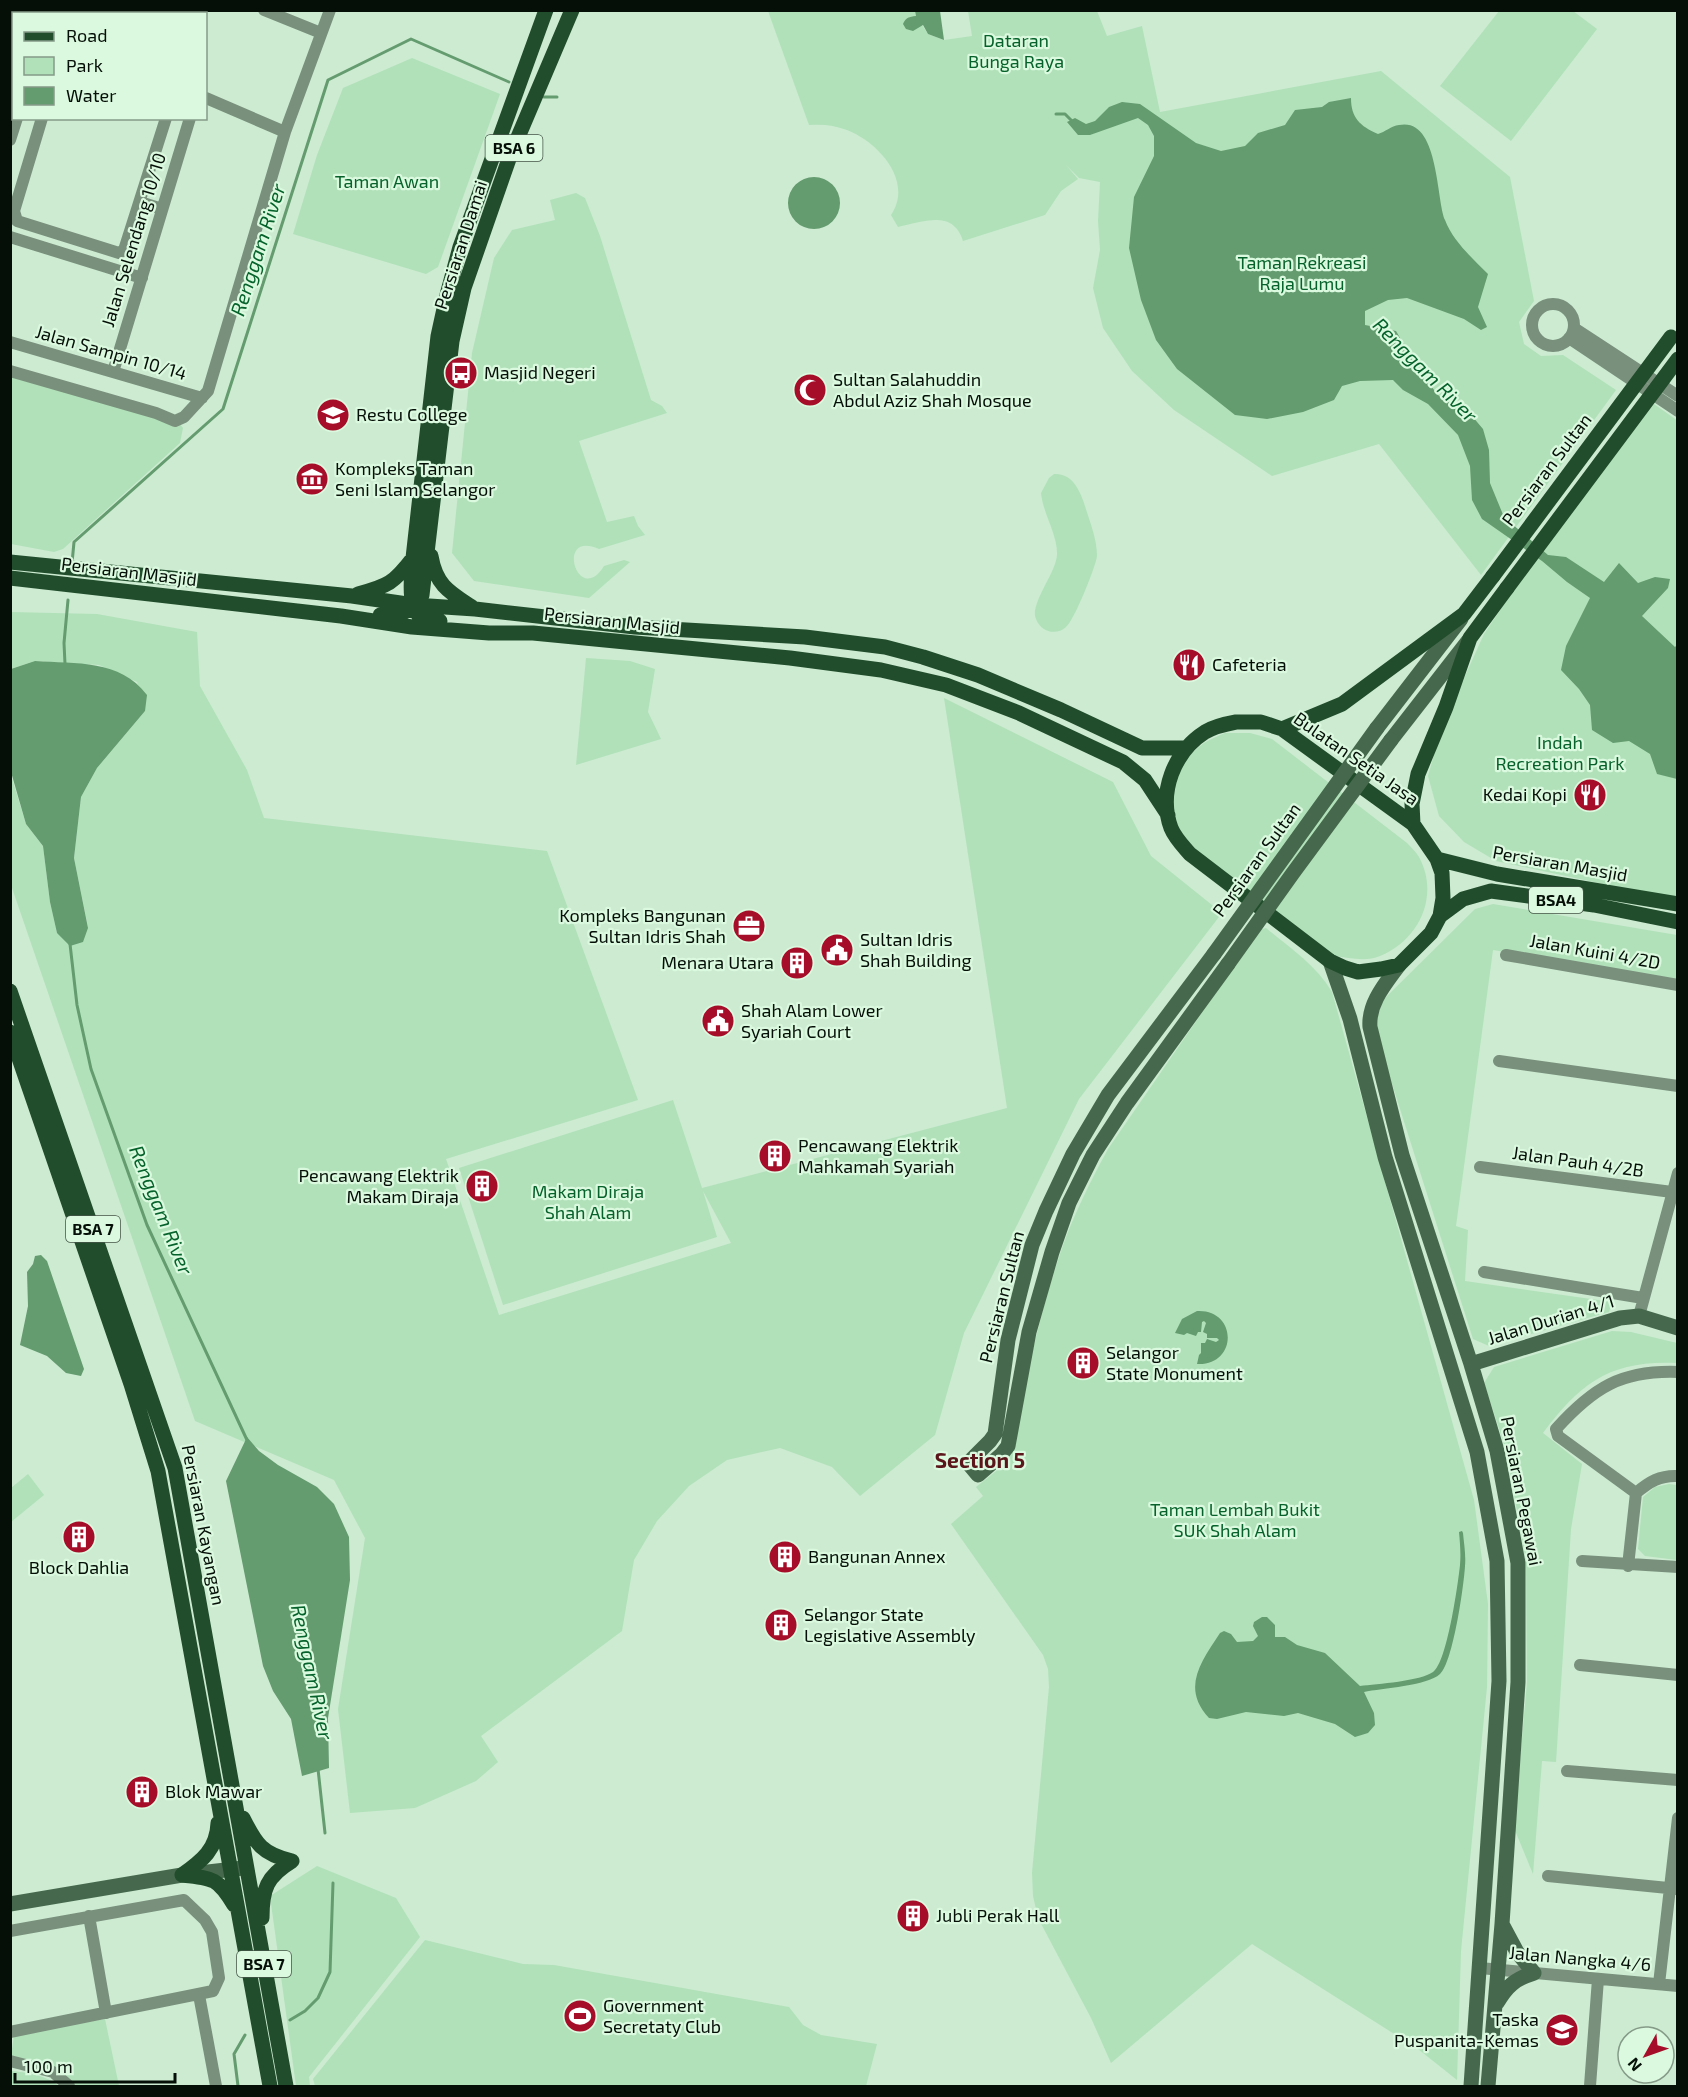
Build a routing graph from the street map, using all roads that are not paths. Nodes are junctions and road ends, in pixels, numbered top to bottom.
1 (264, 10) edge
2 (330, 10) edge
3 (546, 10) edge
4 (572, 10) edge
5 (321, 33) junction
6 (207, 98) edge
7 (16, 120) edge
8 (41, 120) edge
9 (165, 120) edge
10 (189, 120) edge
11 (285, 132) junction
12 (11, 137) edge
13 (155, 158) junction
14 (176, 165) junction
15 (16, 181) edge
16 (140, 202) junction
17 (162, 209) junction
18 (10, 237) edge
19 (142, 278) junction
20 (464, 288) junction
21 (448, 291) junction
22 (1674, 332) edge
23 (10, 342) edge
24 (1677, 359) edge
25 (10, 371) edge
26 (113, 372) junction
27 (1677, 396) edge
28 (202, 398) junction
29 (1677, 411) edge
30 (429, 548) junction
31 (413, 558) junction
32 (10, 562) edge
33 (10, 578) edge
34 (352, 596) junction
35 (414, 605) junction
36 (475, 609) junction
37 (1464, 614) junction
38 (341, 616) junction
39 (532, 633) junction
40 (1470, 638) junction
41 (1282, 729) junction
42 (1185, 748) junction
43 (1168, 815) junction
44 (1413, 824) junction
45 (1437, 859) junction
46 (1677, 904) edge
47 (1440, 916) junction
48 (1677, 921) edge
49 (1506, 955) dead end
50 (1330, 962) junction
51 (1399, 964) junction
52 (1677, 985) edge
53 (10, 991) edge
54 (11, 1034) edge
55 (1499, 1061) dead end
56 (1677, 1086) edge
57 (1480, 1167) dead end
58 (1677, 1173) edge
59 (1672, 1192) junction
60 (1484, 1272) dead end
61 (1643, 1298) junction
62 (1639, 1316) junction
63 (1677, 1328) edge
64 (1471, 1364) junction
65 (1677, 1372) edge
66 (1677, 1476) edge
67 (1636, 1493) junction
68 (1582, 1561) dead end
69 (1628, 1566) junction
70 (1677, 1568) edge
71 (1580, 1665) dead end
72 (1677, 1675) edge
73 (1567, 1771) dead end
74 (1677, 1780) edge
75 (236, 1803) junction
76 (218, 1807) junction
77 (1677, 1818) edge
78 (246, 1868) junction
79 (230, 1870) junction
80 (182, 1875) junction
81 (1548, 1876) dead end
82 (1673, 1889) edge
83 (10, 1904) edge
84 (89, 1916) junction
85 (240, 1916) junction
86 (1502, 1924) junction
87 (10, 1931) edge
88 (261, 1950) junction
89 (1480, 1968) junction
90 (1498, 1970) junction
91 (1534, 1973) junction
92 (1598, 1979) junction
93 (1659, 1984) junction
94 (1677, 1986) edge
95 (199, 1995) junction
96 (1494, 2008) junction
97 (106, 2013) junction
98 (10, 2032) edge
99 (10, 2061) edge
100 (69, 2086) edge
101 (216, 2086) edge
102 (270, 2086) edge
103 (286, 2086) edge
104 (1472, 2086) edge
105 (1488, 2086) edge
106 (1590, 2086) edge

1 - 5 street
2 - 5 street
3 - 21 main road, Persiaran Damai / BSA 6
4 - 20 main road, Persiaran Damai / BSA 6
5 - 11 street
6 - 11 street
7 - 12 street
8 - 15 street
9 - 13 street
10 - 14 street, Jalan Selendang 10/10
11 - 28 street
13 - 14 street
13 - 16 street
14 - 17 street, Jalan Selendang 10/10
15 - 16 street
16 - 17 street
17 - 19 street, Jalan Selendang 10/10
18 - 19 street
19 - 26 street, Jalan Selendang 10/10
20 - 21 main road
20 - 30 main road, Persiaran Damai / BSA 6
21 - 31 main road, Persiaran Damai / BSA 6
22 - 37 main road, Persiaran Sultan, bridge
23 - 26 street, Jalan Sampin 10/14
24 - 40 main road, Persiaran Sultan, bridge
25 - 28 street
26 - 28 street, Jalan Sampin 10/14
27 - 29 street
30 - 35 main road, Persiaran Damai / BSA 6
30 - 36 main road
31 - 34 main road
31 - 35 main road, Persiaran Damai / BSA 6
32 - 34 main road, Persiaran Masjid
33 - 38 main road, Persiaran Masjid
34 - 35 main road, Persiaran Masjid
35 - 36 main road, Persiaran Masjid
35 - 38 main road
35 - 39 main road
36 - 42 main road, Persiaran Masjid
37 - 40 street, Persiaran Sultan, bridge
37 - 41 main road
38 - 39 main road, Persiaran Masjid
39 - 43 main road, Persiaran Masjid
40 - 44 main road
41 - 42 main road, Bulatan Setia Jasa
41 - 44 main road, Bulatan Setia Jasa
42 - 43 main road, Bulatan Setia Jasa
43 - 50 main road, Bulatan Setia Jasa
44 - 45 main road, Bulatan Setia Jasa
45 - 46 main road, Persiaran Masjid / BSA4
45 - 47 main road, Bulatan Setia Jasa
47 - 48 main road, Persiaran Masjid / BSA4
47 - 51 main road, Bulatan Setia Jasa
49 - 52 street, Jalan Kuini 4/2D
50 - 51 main road, Bulatan Setia Jasa
50 - 89 street, Persiaran Pegawai
51 - 64 street, Persiaran Pegawai
53 - 75 main road, Persiaran Kayangan / BSA 7
54 - 76 main road, Persiaran Kayangan / BSA 7
55 - 56 street
57 - 59 street, Jalan Pauh 4/2B
58 - 59 street
59 - 61 street
60 - 61 street
61 - 62 street
62 - 63 street, Jalan Durian 4/1
62 - 64 street, Jalan Durian 4/1
64 - 86 street, Persiaran Pegawai
65 - 67 street
66 - 67 street
67 - 69 street
68 - 69 street
69 - 70 street
71 - 72 street
73 - 74 street
75 - 78 main road, Persiaran Kayangan / BSA 7
75 - 88 main road
76 - 79 main road, Persiaran Kayangan / BSA 7
76 - 80 main road
77 - 82 street
78 - 79 street
78 - 88 main road, Persiaran Kayangan / BSA 7
79 - 80 street
79 - 85 main road, Persiaran Kayangan / BSA 7
80 - 83 street
80 - 85 main road
81 - 82 street
82 - 93 street
84 - 87 street
84 - 95 street
84 - 97 street
85 - 102 main road, Persiaran Kayangan / BSA 7
86 - 90 street, Persiaran Pegawai
86 - 91 street
88 - 103 main road, Persiaran Kayangan / BSA 7
89 - 90 street, Jalan Nangka 4/6
89 - 104 street, Persiaran Pegawai
90 - 91 street, Jalan Nangka 4/6
90 - 96 street, Persiaran Pegawai
91 - 92 street, Jalan Nangka 4/6
91 - 96 street
92 - 93 street, Jalan Nangka 4/6
92 - 106 street
93 - 94 street, Jalan Nangka 4/6
95 - 97 street
95 - 101 street
96 - 105 street, Persiaran Pegawai
97 - 98 street
99 - 100 street

